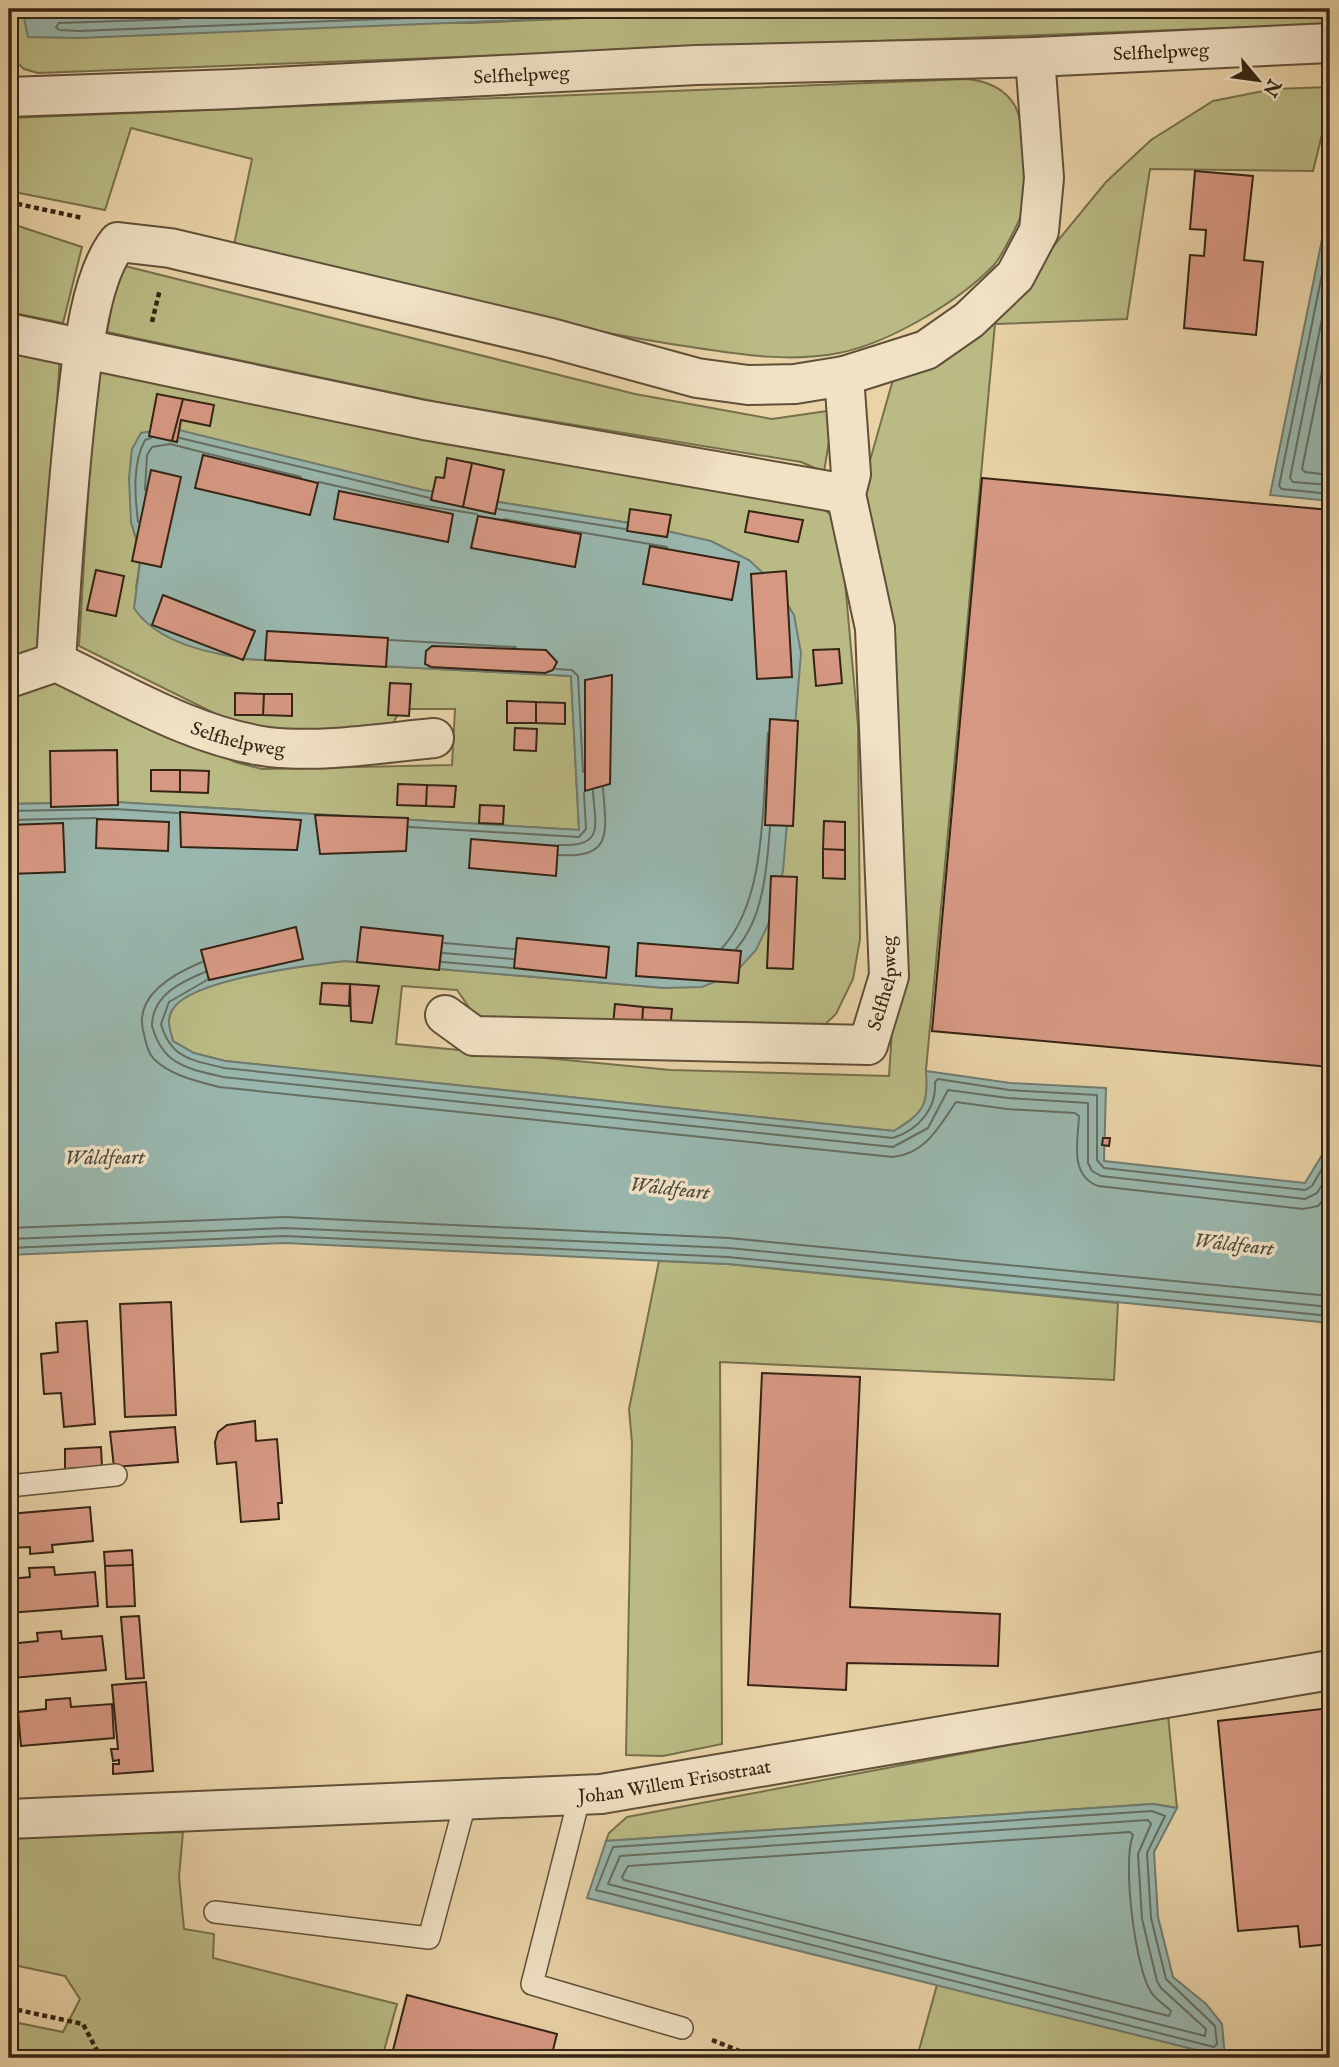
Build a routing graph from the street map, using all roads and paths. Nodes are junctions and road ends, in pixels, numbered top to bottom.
1 (1330, 43) edge
2 (1035, 57) junction
3 (9, 97) edge
4 (9, 202) edge
5 (118, 242) junction
6 (170, 248) junction
7 (9, 333) edge
8 (83, 347) junction
9 (144, 360) junction
10 (844, 376) junction
11 (846, 494) junction
12 (56, 662) junction
13 (9, 678) edge
14 (434, 738) dead end
15 (445, 1015) dead end
16 (116, 1475) dead end
17 (9, 1486) edge
18 (1330, 1670) edge
19 (580, 1795) junction
20 (466, 1800) junction
21 (9, 1819) edge
22 (215, 1912) dead end
23 (9, 2008) edge
24 (682, 2028) joint
25 (1330, 2052) edge
26 (101, 2058) edge
27 (757, 2058) edge
28 (1241, 2058) edge

1 - 2 street, Selfhelpweg
2 - 3 street, Selfhelpweg
2 - 10 street
4 - 5 path
5 - 6 street
5 - 8 street
6 - 9 path
6 - 10 street
7 - 8 street
8 - 9 street
8 - 12 street
9 - 11 street
10 - 11 street, Selfhelpweg
11 - 15 street, Selfhelpweg
12 - 13 street
12 - 14 street, Selfhelpweg
16 - 17 lane
18 - 19 street, Johan Willem Frisostraat
19 - 20 street, Johan Willem Frisostraat
19 - 24 lane
20 - 21 street, Johan Willem Frisostraat
20 - 22 lane
23 - 26 path
24 - 27 path
25 - 28 path

